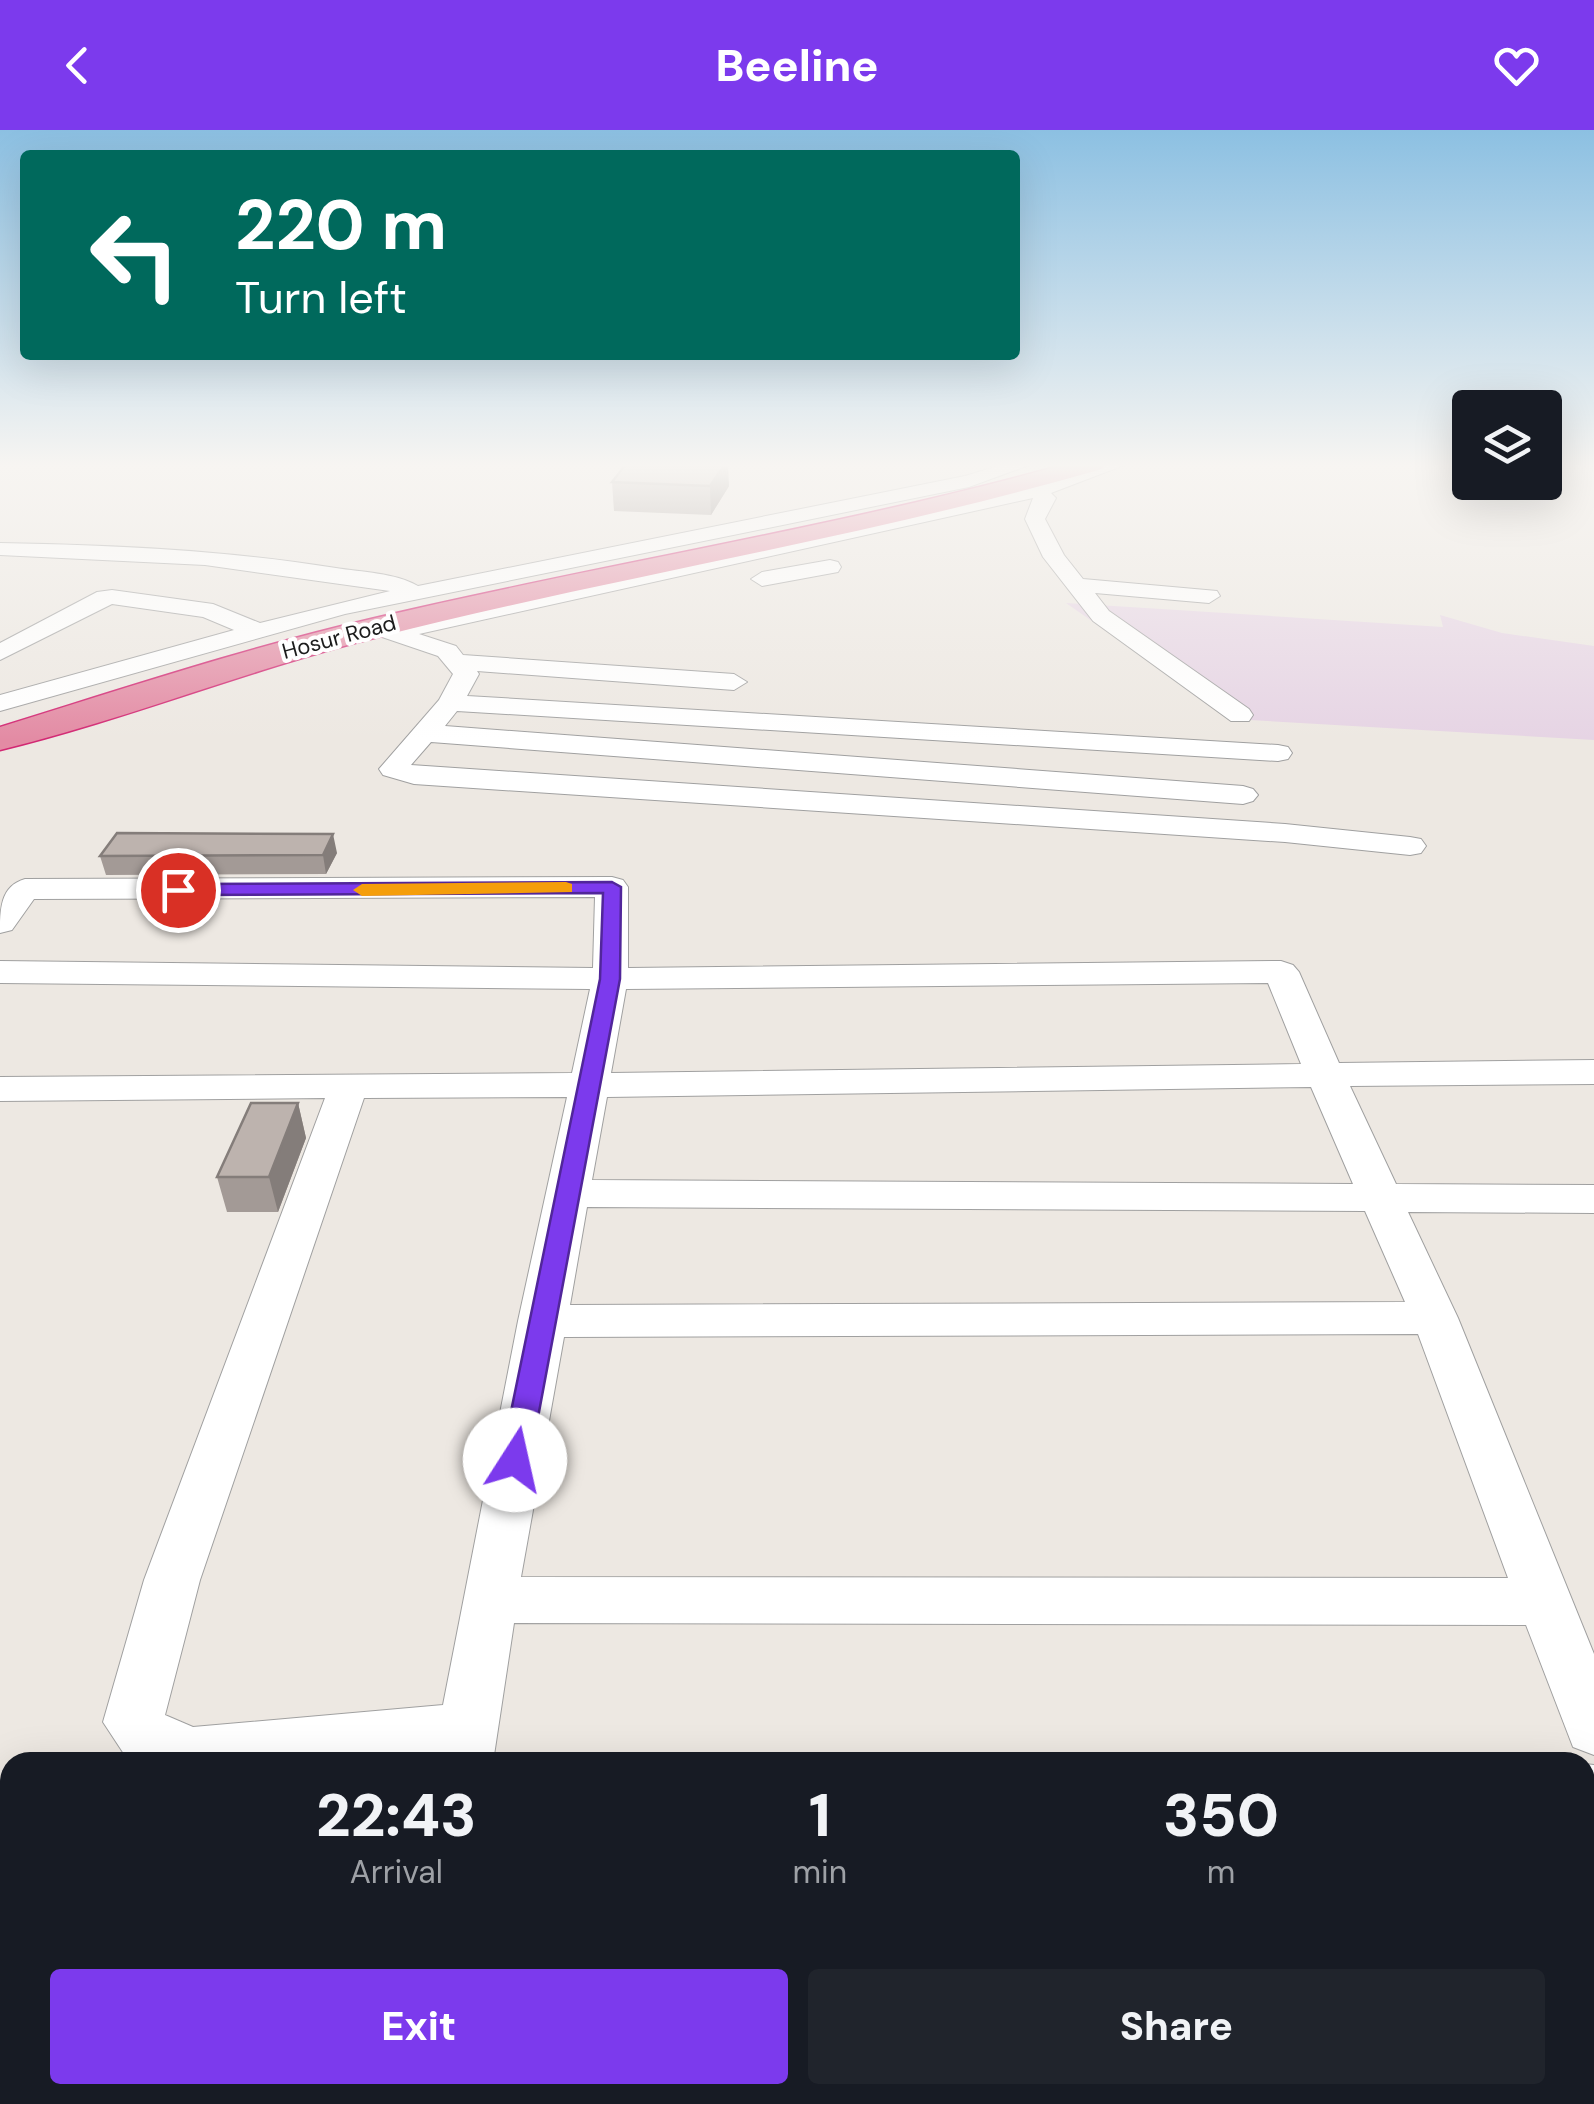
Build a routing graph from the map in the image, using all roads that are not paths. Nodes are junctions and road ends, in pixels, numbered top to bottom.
1 (166, 556) edge
2 (583, 556) edge
3 (644, 556) edge
4 (708, 556) edge
5 (742, 556) edge
6 (1054, 556) edge
7 (710, 563) junction
8 (830, 567) dead end
9 (1076, 585) junction
10 (423, 591) junction
11 (1209, 596) dead end
12 (214, 616) junction
13 (256, 630) junction
14 (160, 631) dead end
15 (391, 632) junction
16 (0, 653) edge
17 (53, 662) dead end
18 (460, 662) junction
19 (88, 678) junction
20 (734, 682) dead end
21 (0, 703) edge
22 (450, 703) junction
23 (1240, 715) dead end
24 (0, 718) edge
25 (427, 733) junction
26 (0, 739) edge
27 (0, 750) edge
28 (1278, 753) dead end
29 (1243, 795) dead end
30 (1410, 846) dead end
31 (0, 923) edge
32 (0, 972) edge
33 (610, 979) junction
34 (1594, 1072) edge
35 (1325, 1074) junction
36 (592, 1084) junction
37 (349, 1086) junction
38 (0, 1089) edge
39 (568, 1193) junction
40 (1381, 1199) junction
41 (1594, 1199) edge
42 (1436, 1318) junction
43 (541, 1321) junction
44 (489, 1600) junction
45 (1546, 1602) junction
46 (1594, 1728) edge
47 (466, 1746) edge
48 (186, 1752) edge
49 (261, 1752) edge

1 - 10 street
2 - 10 street
3 - 24 highway, Hosur Road
4 - 26 highway, Hosur Road
5 - 7 street
6 - 9 street
7 - 8 street
7 - 15 street
9 - 11 street
9 - 23 street
10 - 13 street
12 - 13 street
12 - 14 street
12 - 16 street
13 - 19 street
15 - 18 street
15 - 27 street
17 - 19 street
18 - 20 street
18 - 22 street
19 - 21 street
22 - 25 street
22 - 28 street
25 - 29 street
25 - 30 street
31 - 33 street
32 - 33 street
33 - 35 street
33 - 36 street
34 - 35 street
35 - 36 street
35 - 40 street
36 - 37 street
36 - 39 street
37 - 38 street
37 - 48 street
39 - 40 street
39 - 43 street
40 - 41 street
40 - 42 street
42 - 43 street
42 - 45 street
43 - 44 street
44 - 45 street
44 - 47 street
45 - 46 street
47 - 49 street

